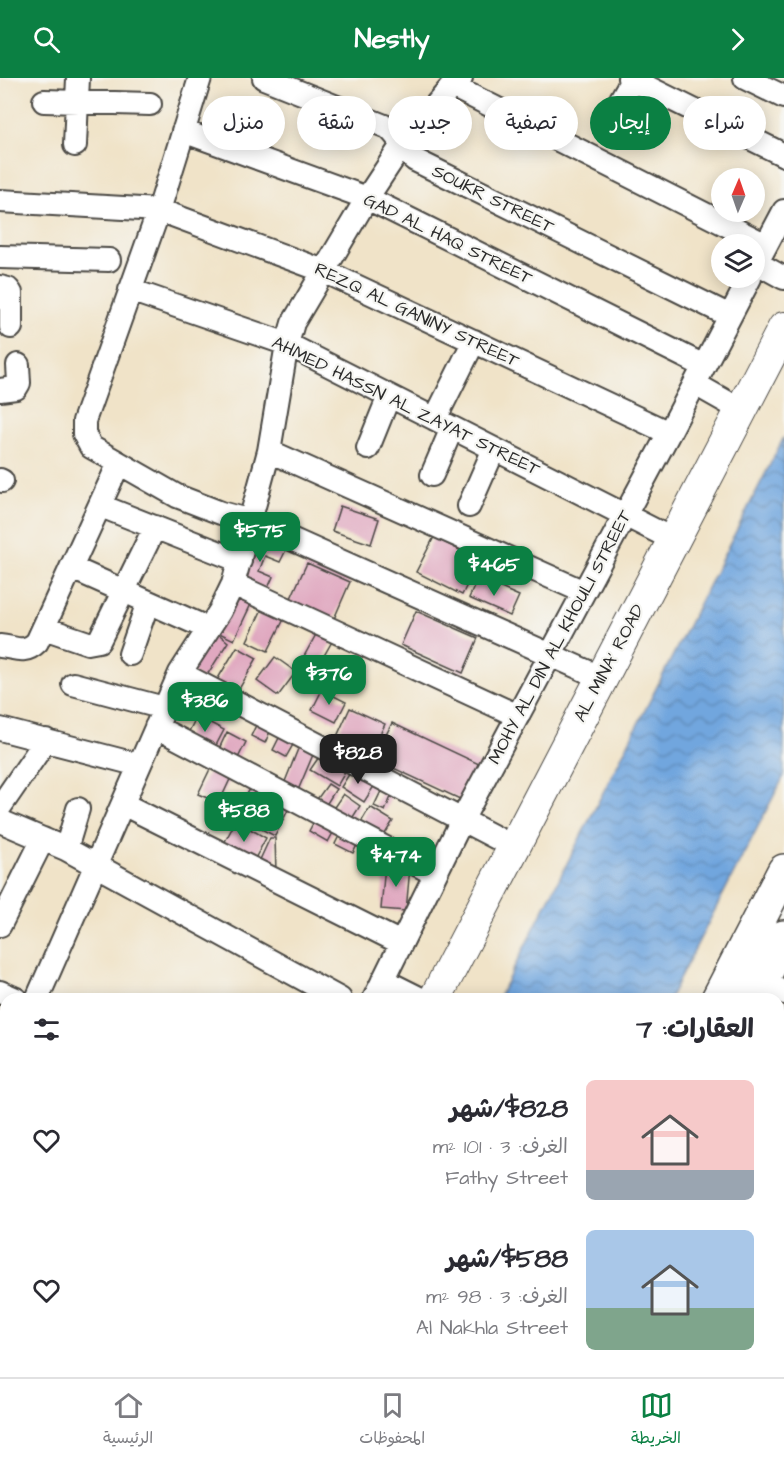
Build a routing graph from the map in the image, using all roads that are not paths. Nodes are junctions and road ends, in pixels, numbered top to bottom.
1 (78, 78) edge
2 (200, 78) edge
3 (264, 78) edge
4 (745, 78) edge
5 (630, 79) edge
6 (457, 82) edge
7 (445, 96) edge
8 (622, 96) edge
9 (784, 98) edge
10 (44, 101) dead end
11 (77, 102) junction
12 (150, 104) dead end
13 (388, 128) edge
14 (183, 131) junction
15 (75, 145) dead end
16 (399, 150) edge
17 (404, 150) edge
18 (784, 155) edge
19 (367, 198) junction
20 (0, 201) edge
21 (159, 210) junction
22 (784, 211) edge
23 (711, 236) edge
24 (765, 248) edge
25 (0, 257) edge
26 (109, 260) dead end
27 (765, 268) edge
28 (324, 271) junction
29 (784, 278) edge
30 (0, 286) edge
31 (745, 288) edge
32 (130, 290) junction
33 (730, 316) junction
34 (12, 327) dead end
35 (784, 328) edge
36 (474, 342) junction
37 (288, 344) junction
38 (18, 365) dead end
39 (700, 375) junction
40 (0, 390) edge
41 (389, 396) junction
42 (741, 410) junction
43 (443, 424) junction
44 (669, 433) junction
45 (368, 448) dead end
46 (494, 449) junction
47 (269, 451) junction
48 (119, 464) junction
49 (432, 475) dead end
50 (100, 506) junction
51 (469, 506) dead end
52 (625, 515) junction
53 (251, 521) junction
54 (154, 527) junction
55 (674, 540) junction
56 (240, 561) junction
57 (72, 568) junction
58 (233, 584) junction
59 (124, 591) junction
60 (584, 592) junction
61 (148, 603) junction
62 (44, 628) junction
63 (207, 628) junction
64 (0, 646) edge
65 (130, 654) dead end
66 (550, 655) junction
67 (180, 673) junction
68 (602, 678) junction
69 (73, 684) dead end
70 (518, 716) junction
71 (160, 718) junction
72 (0, 729) edge
73 (46, 741) junction
74 (140, 765) junction
75 (123, 804) junction
76 (0, 807) edge
77 (78, 809) dead end
78 (462, 820) junction
79 (0, 821) edge
80 (44, 839) junction
81 (514, 847) junction
82 (66, 849) junction
83 (97, 865) junction
84 (784, 871) edge
85 (435, 874) junction
86 (0, 925) edge
87 (784, 937) edge
88 (401, 943) junction
89 (378, 990) edge
90 (766, 991) edge
91 (40, 993) edge
92 (329, 993) edge
93 (438, 993) edge
94 (721, 993) edge

1 - 11 street
2 - 14 street
3 - 13 street, SOUKR STREET
4 - 9 street
5 - 8 street
5 - 18 street
6 - 7 street
6 - 23 street
10 - 11 street
11 - 12 street
11 - 15 street
14 - 19 street, GAD AL HAQ STREET
14 - 21 street
16 - 19 street
17 - 33 street, SOUKR STREET
19 - 28 street
19 - 39 street, GAD AL HAQ STREET
20 - 21 street, REZQ AL GANINY STREET
21 - 28 street, REZQ AL GANINY STREET
21 - 32 street
22 - 24 street, MOHY AL DIN AL KHOULI STREET
25 - 26 street
27 - 29 street
28 - 36 street, REZQ AL GANINY STREET
28 - 37 street
30 - 34 street
31 - 33 street, MOHY AL DIN AL KHOULI STREET
32 - 37 street, AHMED HASSN AL ZAYAT STREET
32 - 48 street
33 - 39 street, MOHY AL DIN AL KHOULI STREET
35 - 42 street, AL MINA' ROAD
36 - 43 street
36 - 44 street, REZQ AL GANINY STREET
37 - 41 street, AHMED HASSN AL ZAYAT STREET
37 - 47 street
38 - 40 street
39 - 42 street, GAD AL HAQ STREET
39 - 44 street, MOHY AL DIN AL KHOULI STREET
41 - 43 street, AHMED HASSN AL ZAYAT STREET
41 - 45 street
42 - 55 street, AL MINA' ROAD
43 - 46 street, AHMED HASSN AL ZAYAT STREET
43 - 49 street
44 - 52 street, MOHY AL DIN AL KHOULI STREET
46 - 51 street
46 - 52 street, AHMED HASSN AL ZAYAT STREET
47 - 53 street
47 - 60 street
48 - 50 street
48 - 53 street
50 - 54 street
50 - 57 street
52 - 55 street, AHMED HASSN AL ZAYAT STREET
52 - 60 street, MOHY AL DIN AL KHOULI STREET
53 - 56 street
53 - 66 street
54 - 56 street
54 - 59 street
55 - 68 street, AL MINA' ROAD
56 - 58 street
57 - 59 street
57 - 62 street
58 - 63 street
58 - 70 street
59 - 61 street
59 - 62 street
60 - 66 street, MOHY AL DIN AL KHOULI STREET
61 - 63 street
61 - 65 street
62 - 64 street
63 - 67 street
66 - 68 street
66 - 70 street, MOHY AL DIN AL KHOULI STREET
67 - 71 street
67 - 78 street
68 - 81 street, AL MINA' ROAD
69 - 71 street
70 - 78 street, MOHY AL DIN AL KHOULI STREET
71 - 74 street
71 - 85 street
72 - 73 street
73 - 74 street
73 - 76 street
74 - 75 street
75 - 83 street
75 - 88 street
77 - 82 street
78 - 81 street
78 - 85 street, MOHY AL DIN AL KHOULI STREET
79 - 80 street
80 - 82 street
80 - 86 street
81 - 93 street, AL MINA' ROAD
82 - 83 street
83 - 91 street
83 - 92 street
84 - 94 highway
85 - 88 street, MOHY AL DIN AL KHOULI STREET
87 - 90 highway
88 - 89 street, MOHY AL DIN AL KHOULI STREET

